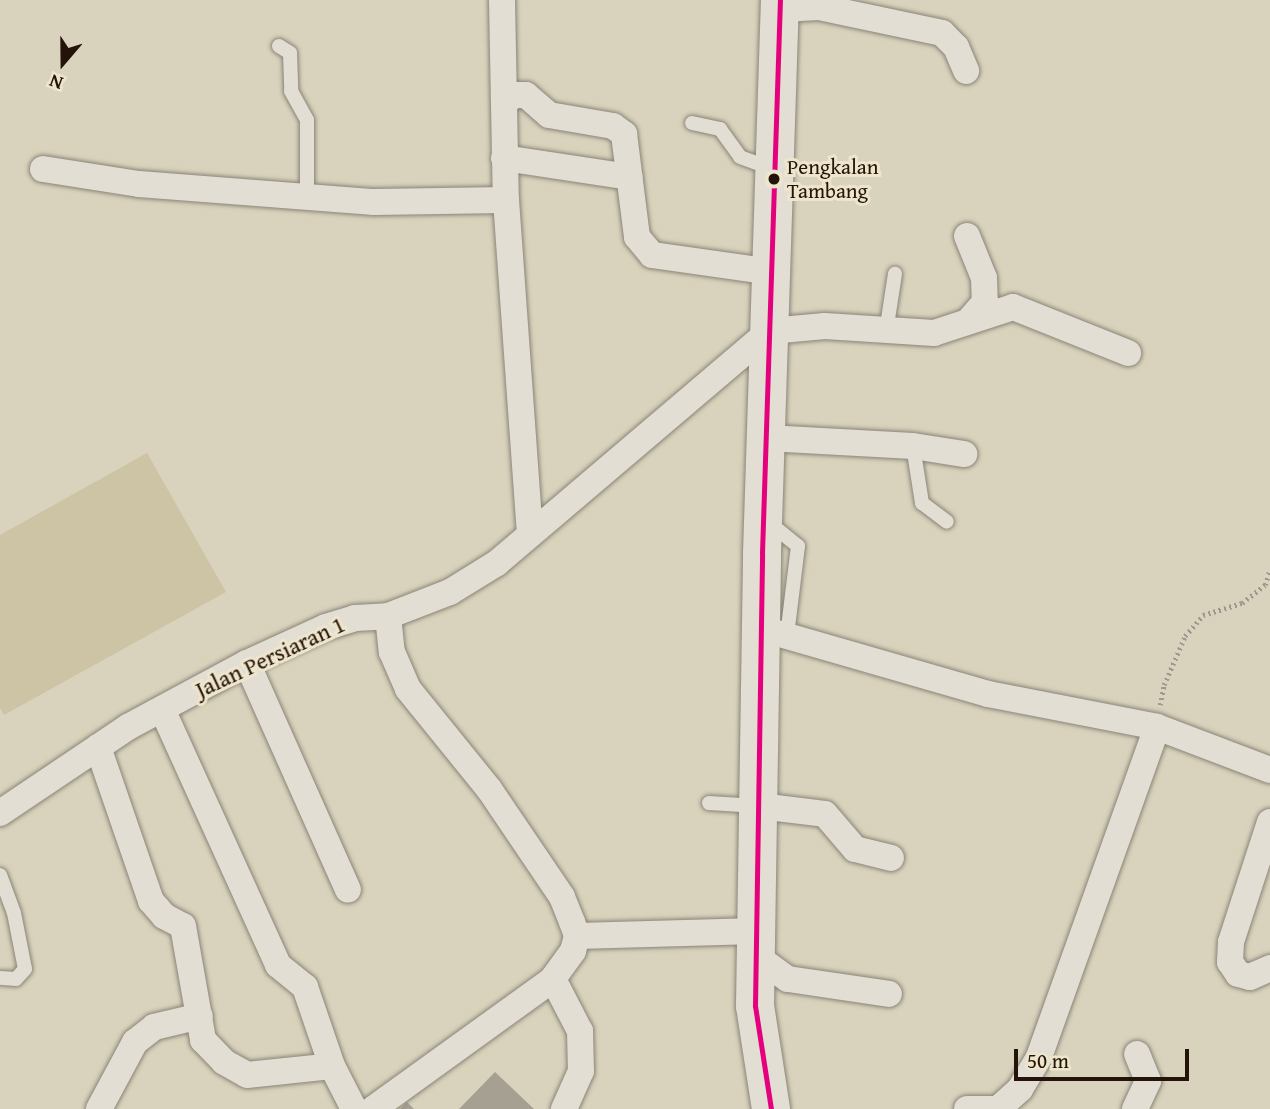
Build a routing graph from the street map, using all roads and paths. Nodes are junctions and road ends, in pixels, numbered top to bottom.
1 (502, 0) edge
2 (780, 4) edge
3 (278, 46) dead end
4 (966, 71) dead end
5 (503, 105) junction
6 (692, 123) dead end
7 (505, 158) junction
8 (43, 169) dead end
9 (775, 170) junction
10 (630, 177) junction
11 (307, 197) junction
12 (506, 200) junction
13 (967, 236) dead end
14 (771, 272) junction
15 (895, 274) dead end
16 (971, 318) junction
17 (769, 331) junction
18 (886, 332) junction
19 (1128, 353) dead end
20 (767, 438) junction
21 (913, 446) junction
22 (964, 454) dead end
23 (947, 522) dead end
24 (530, 534) junction
25 (1270, 570) edge
26 (388, 616) junction
27 (775, 632) junction
28 (247, 663) junction
29 (162, 709) junction
30 (1157, 727) junction
31 (97, 747) junction
32 (1270, 770) edge
33 (709, 803) dead end
34 (760, 806) junction
35 (0, 813) edge
36 (1270, 822) edge
37 (891, 858) dead end
38 (0, 875) edge
39 (1254, 877) junction
40 (348, 890) dead end
41 (1270, 899) edge
42 (577, 936) junction
43 (757, 944) junction
44 (1270, 968) edge
45 (0, 978) edge
46 (553, 979) junction
47 (889, 994) dead end
48 (200, 1016) junction
49 (1137, 1054) dead end
50 (332, 1066) junction
51 (99, 1109) edge
52 (354, 1109) edge
53 (373, 1109) edge
54 (564, 1109) edge
55 (771, 1109) edge
56 (967, 1109) edge
57 (991, 1109) edge
58 (998, 1109) edge
59 (1135, 1109) edge

1 - 5 street
2 - 4 street
2 - 9 main road
3 - 11 lane
5 - 7 street
5 - 10 street
6 - 9 lane
7 - 10 street
7 - 12 street
8 - 11 street
9 - 14 main road
10 - 14 street
11 - 12 street
12 - 24 street
13 - 16 street
14 - 17 main road
15 - 18 lane
16 - 18 street
16 - 19 street
17 - 18 street
17 - 20 main road
17 - 24 street, Jalan Persiaran 1
20 - 21 street
20 - 27 main road
21 - 22 street
21 - 23 lane
24 - 26 street, Jalan Persiaran 1
25 - 30 path
26 - 28 street, Jalan Persiaran 1
26 - 42 street
27 - 30 street
27 - 34 main road
28 - 29 street, Jalan Persiaran 1
28 - 40 street
29 - 31 street, Jalan Persiaran 1
29 - 50 street
30 - 32 street
30 - 58 street
31 - 35 street, Jalan Persiaran 1
31 - 48 street
33 - 34 lane
34 - 37 street
34 - 43 main road
36 - 39 street
38 - 45 lane
39 - 41 street
39 - 44 street
42 - 43 street
42 - 46 street
43 - 47 street
43 - 55 main road
46 - 53 street
46 - 54 street
48 - 50 street
48 - 51 street
49 - 59 street
50 - 52 street
56 - 57 street

